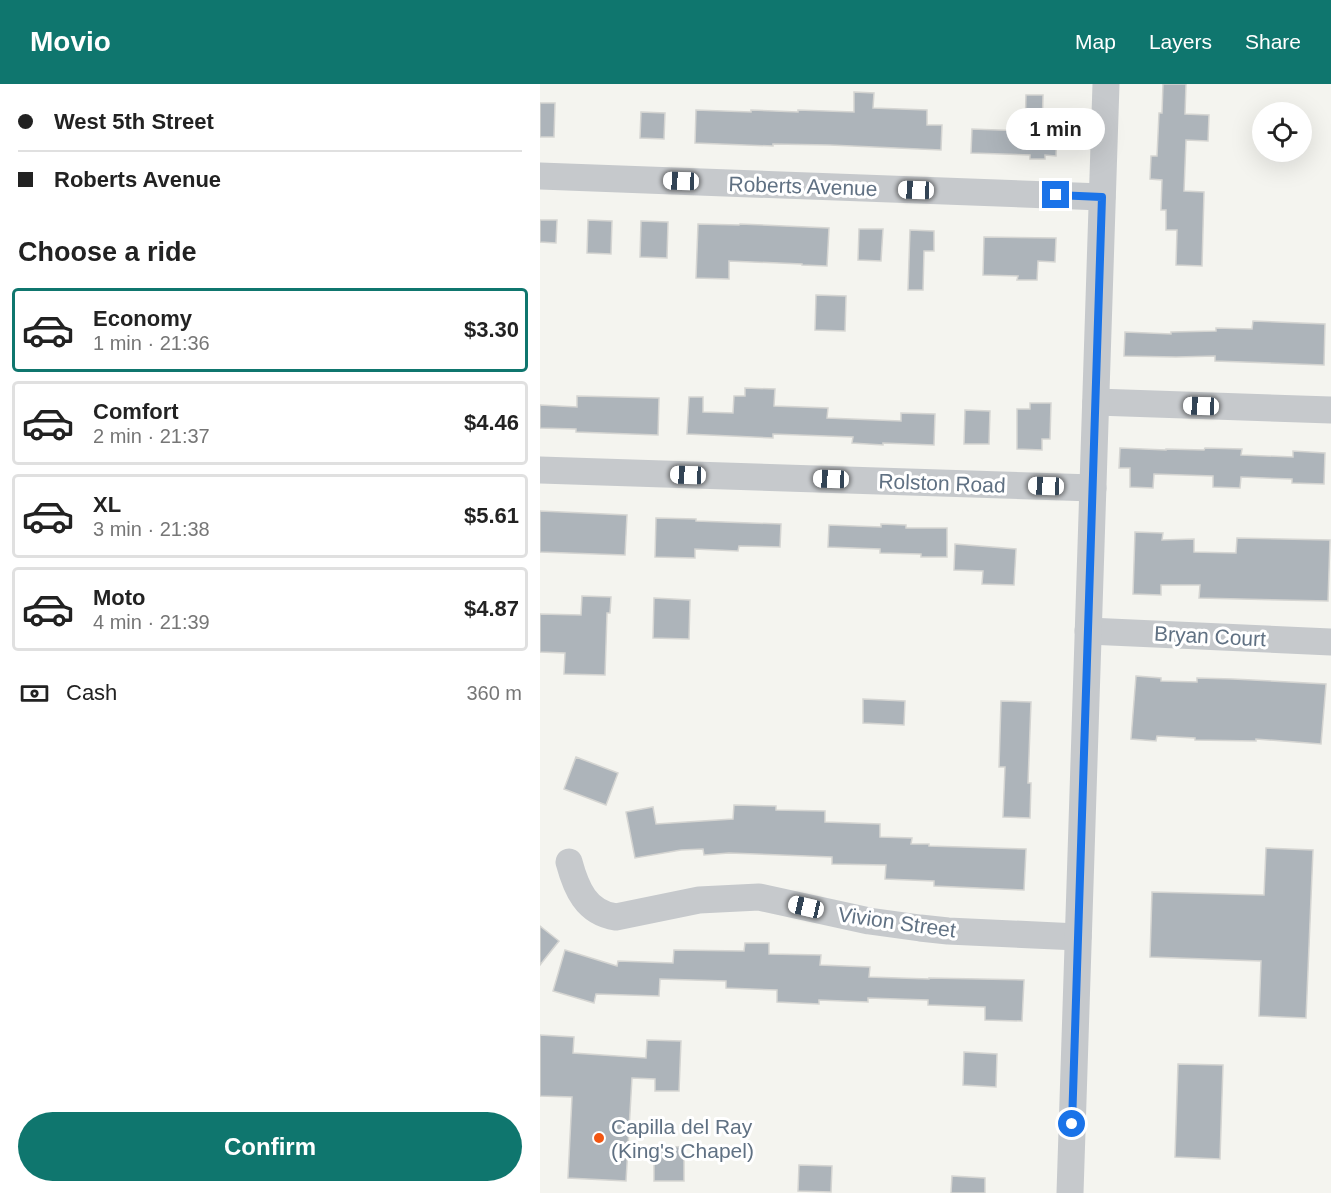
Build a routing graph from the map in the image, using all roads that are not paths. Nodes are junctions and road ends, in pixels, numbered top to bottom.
1 (1106, 84) edge
2 (540, 176) edge
3 (1102, 197) junction
4 (1096, 402) junction
5 (1331, 410) edge
6 (540, 470) edge
7 (1093, 488) junction
8 (1088, 631) junction
9 (1331, 642) edge
10 (569, 862) dead end
11 (1078, 937) junction
12 (1070, 1193) edge

1 - 3 street
2 - 3 street, Roberts Avenue
3 - 4 street
4 - 5 street
4 - 7 street
6 - 7 street, Rolston Road
7 - 8 street
8 - 9 street, Bryan Court
8 - 11 street
10 - 11 street, Vivion Street
11 - 12 street

